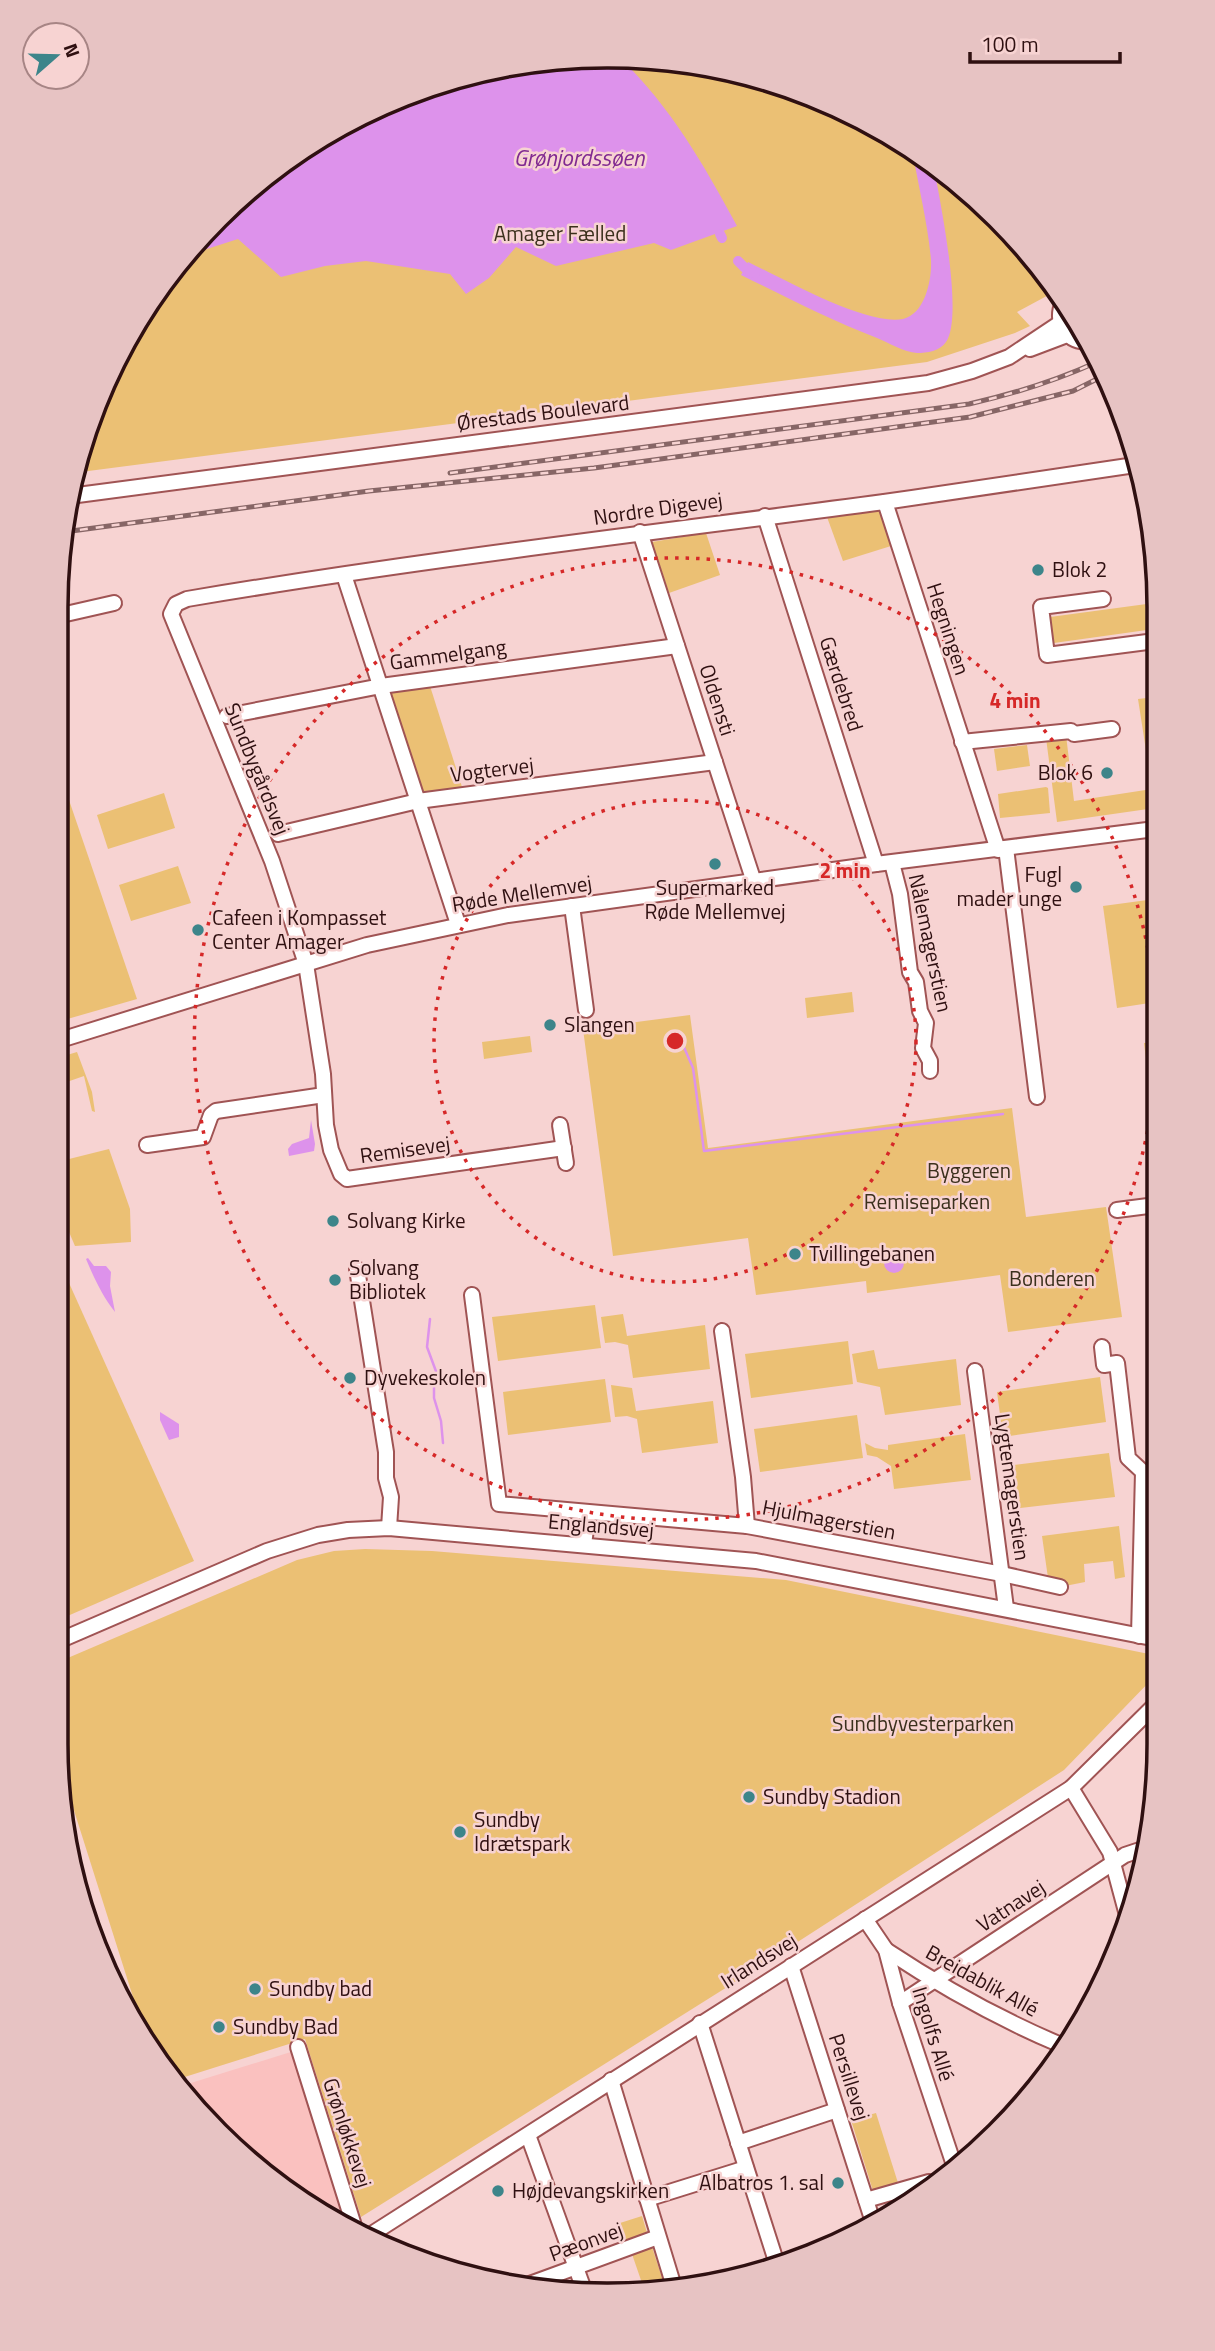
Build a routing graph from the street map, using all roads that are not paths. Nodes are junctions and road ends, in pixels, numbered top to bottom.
1 (1062, 317) edge
2 (1064, 329) junction
3 (1076, 340) edge
4 (1127, 466) edge
5 (81, 495) edge
6 (885, 502) junction
7 (765, 516) junction
8 (640, 532) junction
9 (344, 575) junction
10 (187, 599) joint
11 (1103, 599) dead end
12 (114, 603) dead end
13 (68, 613) edge
14 (1147, 642) edge
15 (677, 646) junction
16 (380, 686) junction
17 (227, 716) dead end
18 (1112, 729) dead end
19 (962, 743) junction
20 (715, 762) junction
21 (418, 801) junction
22 (1147, 830) edge
23 (278, 834) dead end
24 (1002, 849) junction
25 (892, 863) junction
26 (876, 864) junction
27 (754, 882) junction
28 (572, 906) junction
29 (458, 925) junction
30 (306, 964) junction
31 (586, 1010) dead end
32 (68, 1038) edge
33 (930, 1071) dead end
34 (324, 1095) junction
35 (1037, 1097) dead end
36 (560, 1125) dead end
37 (147, 1145) dead end
38 (1147, 1206) edge
39 (1117, 1210) dead end
40 (358, 1269) dead end
41 (472, 1295) dead end
42 (722, 1331) dead end
43 (1102, 1347) dead end
44 (975, 1371) dead end
45 (588, 1513) junction
46 (747, 1526) junction
47 (389, 1528) junction
48 (584, 1545) junction
49 (1002, 1574) junction
50 (1060, 1587) dead end
51 (1006, 1608) junction
52 (1139, 1636) junction
53 (68, 1637) edge
54 (1147, 1637) edge
55 (1147, 1713) edge
56 (1071, 1788) junction
57 (1135, 1852) edge
58 (1114, 1864) junction
59 (1123, 1900) edge
60 (865, 1919) junction
61 (886, 1950) junction
62 (791, 1966) junction
63 (935, 1982) junction
64 (901, 2003) junction
65 (700, 2023) junction
66 (1056, 2043) edge
67 (298, 2047) dead end
68 (611, 2080) junction
69 (837, 2110) junction
70 (528, 2135) junction
71 (738, 2143) junction
72 (950, 2159) edge
73 (746, 2168) junction
74 (915, 2186) edge
75 (647, 2199) junction
76 (866, 2200) junction
77 (871, 2214) edge
78 (352, 2218) edge
79 (377, 2231) edge
80 (658, 2237) junction
81 (774, 2256) edge
82 (577, 2268) junction
83 (545, 2279) edge
84 (671, 2279) edge
85 (582, 2282) edge

1 - 2 street
2 - 3 street
2 - 5 street, Ørestads Boulevard
4 - 6 street, Nordre Digevej
6 - 7 street, Nordre Digevej
6 - 19 street, Hegningen
7 - 8 street, Nordre Digevej
7 - 26 street, Gærdebred
8 - 9 street, Nordre Digevej
8 - 15 street, Oldensti
9 - 10 street, Nordre Digevej
9 - 16 street
10 - 30 street, Sundbygårdsvej
11 - 14 street
12 - 13 street
15 - 16 street, Gammelgang
15 - 20 street, Oldensti
16 - 17 street, Gammelgang
16 - 21 street
18 - 19 street
19 - 24 street, Hegningen
20 - 21 street, Vogtervej
20 - 27 street, Oldensti
21 - 23 street, Vogtervej
21 - 29 street
22 - 24 street, Røde Mellemvej
24 - 25 street, Røde Mellemvej
24 - 35 street
25 - 26 street, Røde Mellemvej
25 - 33 street, Nålemagerstien
26 - 27 street, Røde Mellemvej
27 - 28 street, Røde Mellemvej
28 - 29 street, Røde Mellemvej
28 - 31 street
29 - 30 street, Røde Mellemvej
30 - 32 street, Røde Mellemvej
30 - 34 street, Remisevej
34 - 36 street, Remisevej
34 - 37 street
38 - 39 street
40 - 47 street
41 - 45 street, Hjulmagerstien
42 - 46 street
43 - 52 street
44 - 49 street, Lygtemagerstien
45 - 46 street, Hjulmagerstien
45 - 48 street
46 - 49 street, Hjulmagerstien
47 - 48 street, Englandsvej
47 - 53 street, Englandsvej
48 - 51 street, Englandsvej
49 - 50 street, Hjulmagerstien
49 - 51 street, Lygtemagerstien
51 - 52 street, Englandsvej
52 - 54 street, Englandsvej
55 - 56 street, Irlandsvej
56 - 58 street
56 - 60 street, Irlandsvej
57 - 58 street, Vatnavej
58 - 59 street
58 - 63 street, Vatnavej
60 - 61 street, Ingolfs Allé
60 - 62 street, Irlandsvej
61 - 63 street, Breidablik Allé
61 - 64 street, Ingolfs Allé
62 - 65 street, Irlandsvej
62 - 69 street, Persillevej
63 - 64 street, Vatnavej
63 - 66 street, Breidablik Allé
64 - 72 street, Ingolfs Allé
65 - 68 street, Irlandsvej
65 - 71 street
67 - 78 street, Grønløkkevej
68 - 70 street, Irlandsvej
68 - 75 street
69 - 71 street
69 - 76 street, Persillevej
70 - 79 street, Irlandsvej
70 - 82 street
71 - 73 street
73 - 75 street
73 - 81 street
74 - 76 street
75 - 80 street
76 - 77 street, Persillevej
80 - 82 street, Pæonvej
80 - 84 street
82 - 83 street, Pæonvej
82 - 85 street

